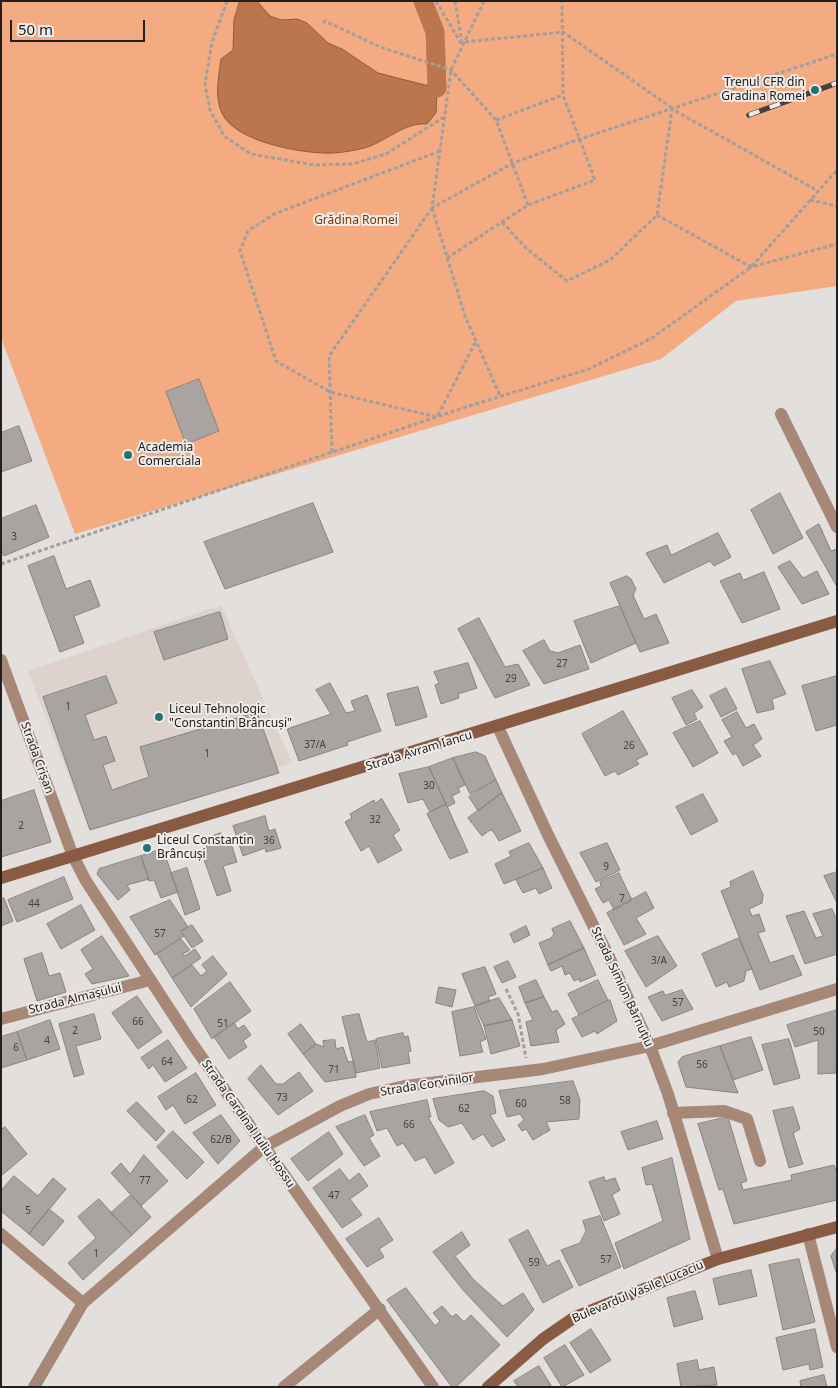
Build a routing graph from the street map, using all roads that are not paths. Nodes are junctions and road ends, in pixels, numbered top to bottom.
1 (781, 414) dead end
2 (837, 527) edge
3 (837, 621) edge
4 (1, 660) edge
5 (498, 727) junction
6 (73, 856) junction
7 (1, 878) edge
8 (150, 980) junction
9 (837, 988) edge
10 (1, 1018) edge
11 (650, 1046) junction
12 (673, 1113) junction
13 (264, 1147) junction
14 (760, 1161) dead end
15 (837, 1226) edge
16 (837, 1233) edge
17 (1, 1234) edge
18 (808, 1234) junction
19 (718, 1259) junction
20 (83, 1303) junction
21 (380, 1309) junction
22 (837, 1347) edge
23 (34, 1387) edge
24 (284, 1387) edge
25 (433, 1387) edge
26 (488, 1387) edge

1 - 2 street
3 - 5 street, Strada Avram Iancu
4 - 6 street, Strada Crișan
5 - 6 street, Strada Avram Iancu
5 - 11 street, Strada Simion Bărnuțiu
6 - 7 street, Strada Avram Iancu
6 - 8 street, Strada Cardinal Iuliu Hossu
8 - 10 street, Strada Almașului
8 - 13 street, Strada Cardinal Iuliu Hossu
9 - 11 street, Strada Corvinilor
11 - 12 street, Strada Simion Bărnuțiu
11 - 13 street, Strada Corvinilor
12 - 14 street
12 - 19 street, Strada Simion Bărnuțiu
13 - 20 street, Strada Corvinilor
13 - 21 street, Strada Cardinal Iuliu Hossu
15 - 18 street, Bulevardul Vasile Lucaciu
16 - 18 street, Bulevardul Vasile Lucaciu
17 - 20 street
18 - 19 street, Bulevardul Vasile Lucaciu
18 - 22 street
19 - 26 street, Bulevardul Vasile Lucaciu
20 - 23 street, Strada Corvinilor
21 - 24 street
21 - 25 street, Strada Cardinal Iuliu Hossu

